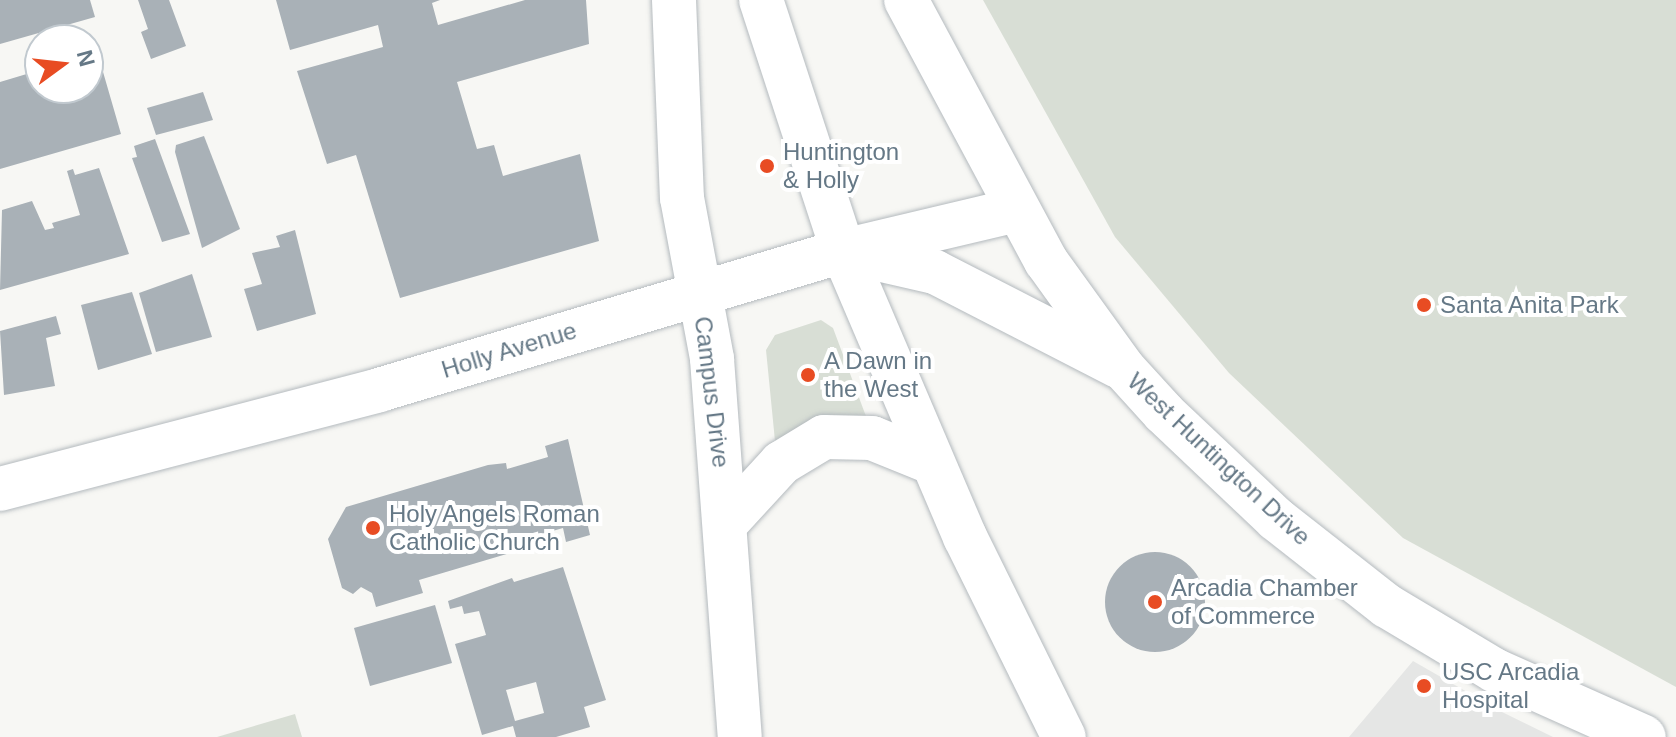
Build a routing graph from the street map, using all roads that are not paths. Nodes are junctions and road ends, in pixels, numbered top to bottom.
1 (674, 0) edge
2 (761, 0) edge
3 (906, 0) edge
4 (1017, 210) junction
5 (843, 251) junction
6 (698, 292) junction
7 (1124, 369) junction
8 (931, 462) junction
9 (0, 489) edge
10 (727, 522) junction
11 (740, 737) edge
12 (1064, 737) edge
13 (1644, 737) edge

1 - 6 main road, Campus Drive
2 - 5 main road
3 - 4 main road, West Huntington Drive
4 - 5 main road, Holly Avenue
4 - 7 main road, West Huntington Drive
5 - 6 main road, Holly Avenue
5 - 7 main road
5 - 8 main road
6 - 9 main road, Holly Avenue
6 - 10 main road, Campus Drive
7 - 13 main road, West Huntington Drive
8 - 10 main road
8 - 12 main road
10 - 11 main road, Campus Drive

